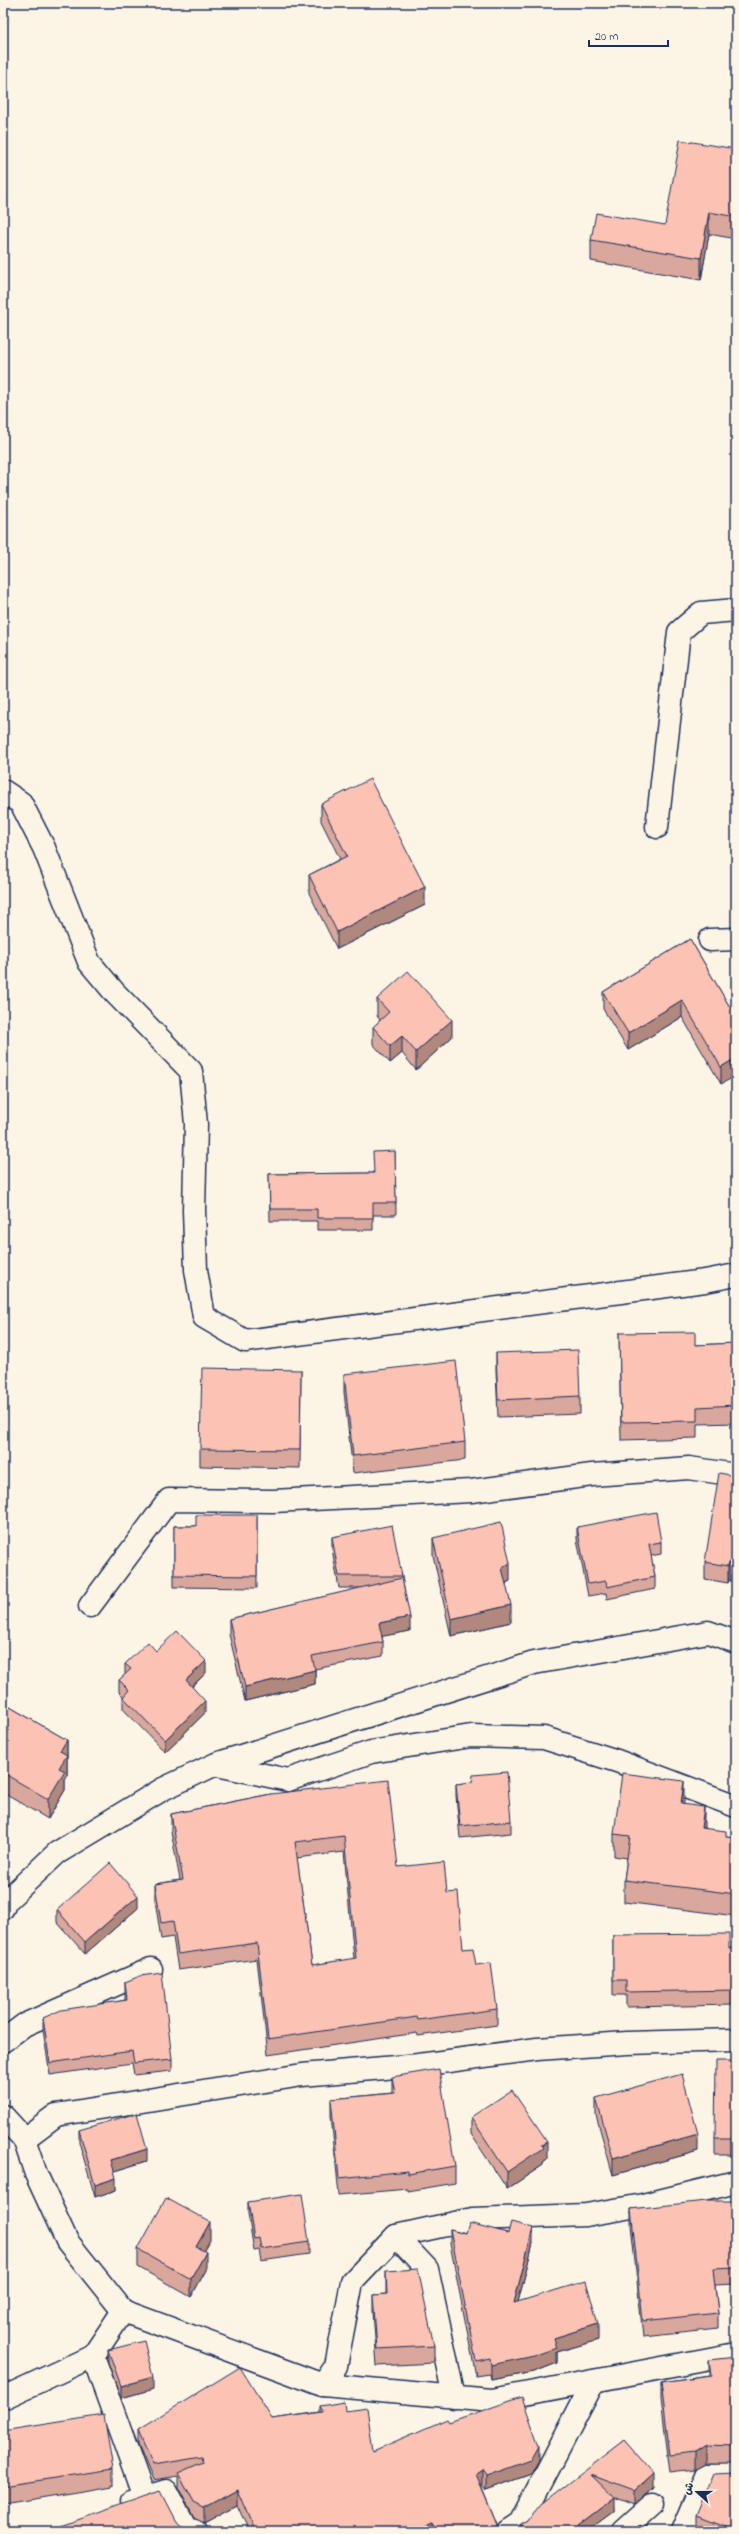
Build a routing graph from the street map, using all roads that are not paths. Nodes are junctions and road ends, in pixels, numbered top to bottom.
1 (736, 610) edge
2 (3, 791) edge
3 (657, 827) dead end
4 (736, 939) edge
5 (710, 940) dead end
6 (736, 1275) edge
7 (736, 1475) edge
8 (90, 1606) dead end
9 (736, 1642) edge
10 (216, 1764) junction
11 (736, 1806) edge
12 (4, 1904) edge
13 (150, 1969) dead end
14 (736, 2040) edge
15 (3, 2041) edge
16 (3, 2116) edge
17 (24, 2139) junction
18 (736, 2182) edge
19 (396, 2236) junction
20 (123, 2311) junction
21 (736, 2354) edge
22 (93, 2356) junction
23 (594, 2381) junction
24 (323, 2385) junction
25 (454, 2396) junction
26 (3, 2398) edge
27 (736, 2474) edge
28 (144, 2497) junction
29 (652, 2505) dead end
30 (115, 2508) edge
31 (195, 2531) edge
32 (508, 2531) edge
33 (623, 2531) edge
34 (682, 2531) edge

1 - 3 street
2 - 6 street
4 - 5 street
7 - 8 street
9 - 10 street
10 - 11 street
10 - 12 street
13 - 15 street
14 - 17 street
16 - 17 street
17 - 20 street
18 - 19 street
19 - 24 street
19 - 25 street
20 - 22 street
20 - 24 street
21 - 23 street
22 - 26 street
22 - 28 street
23 - 25 street
23 - 32 street
24 - 25 street
27 - 34 street
28 - 30 street
28 - 31 street
29 - 33 street

